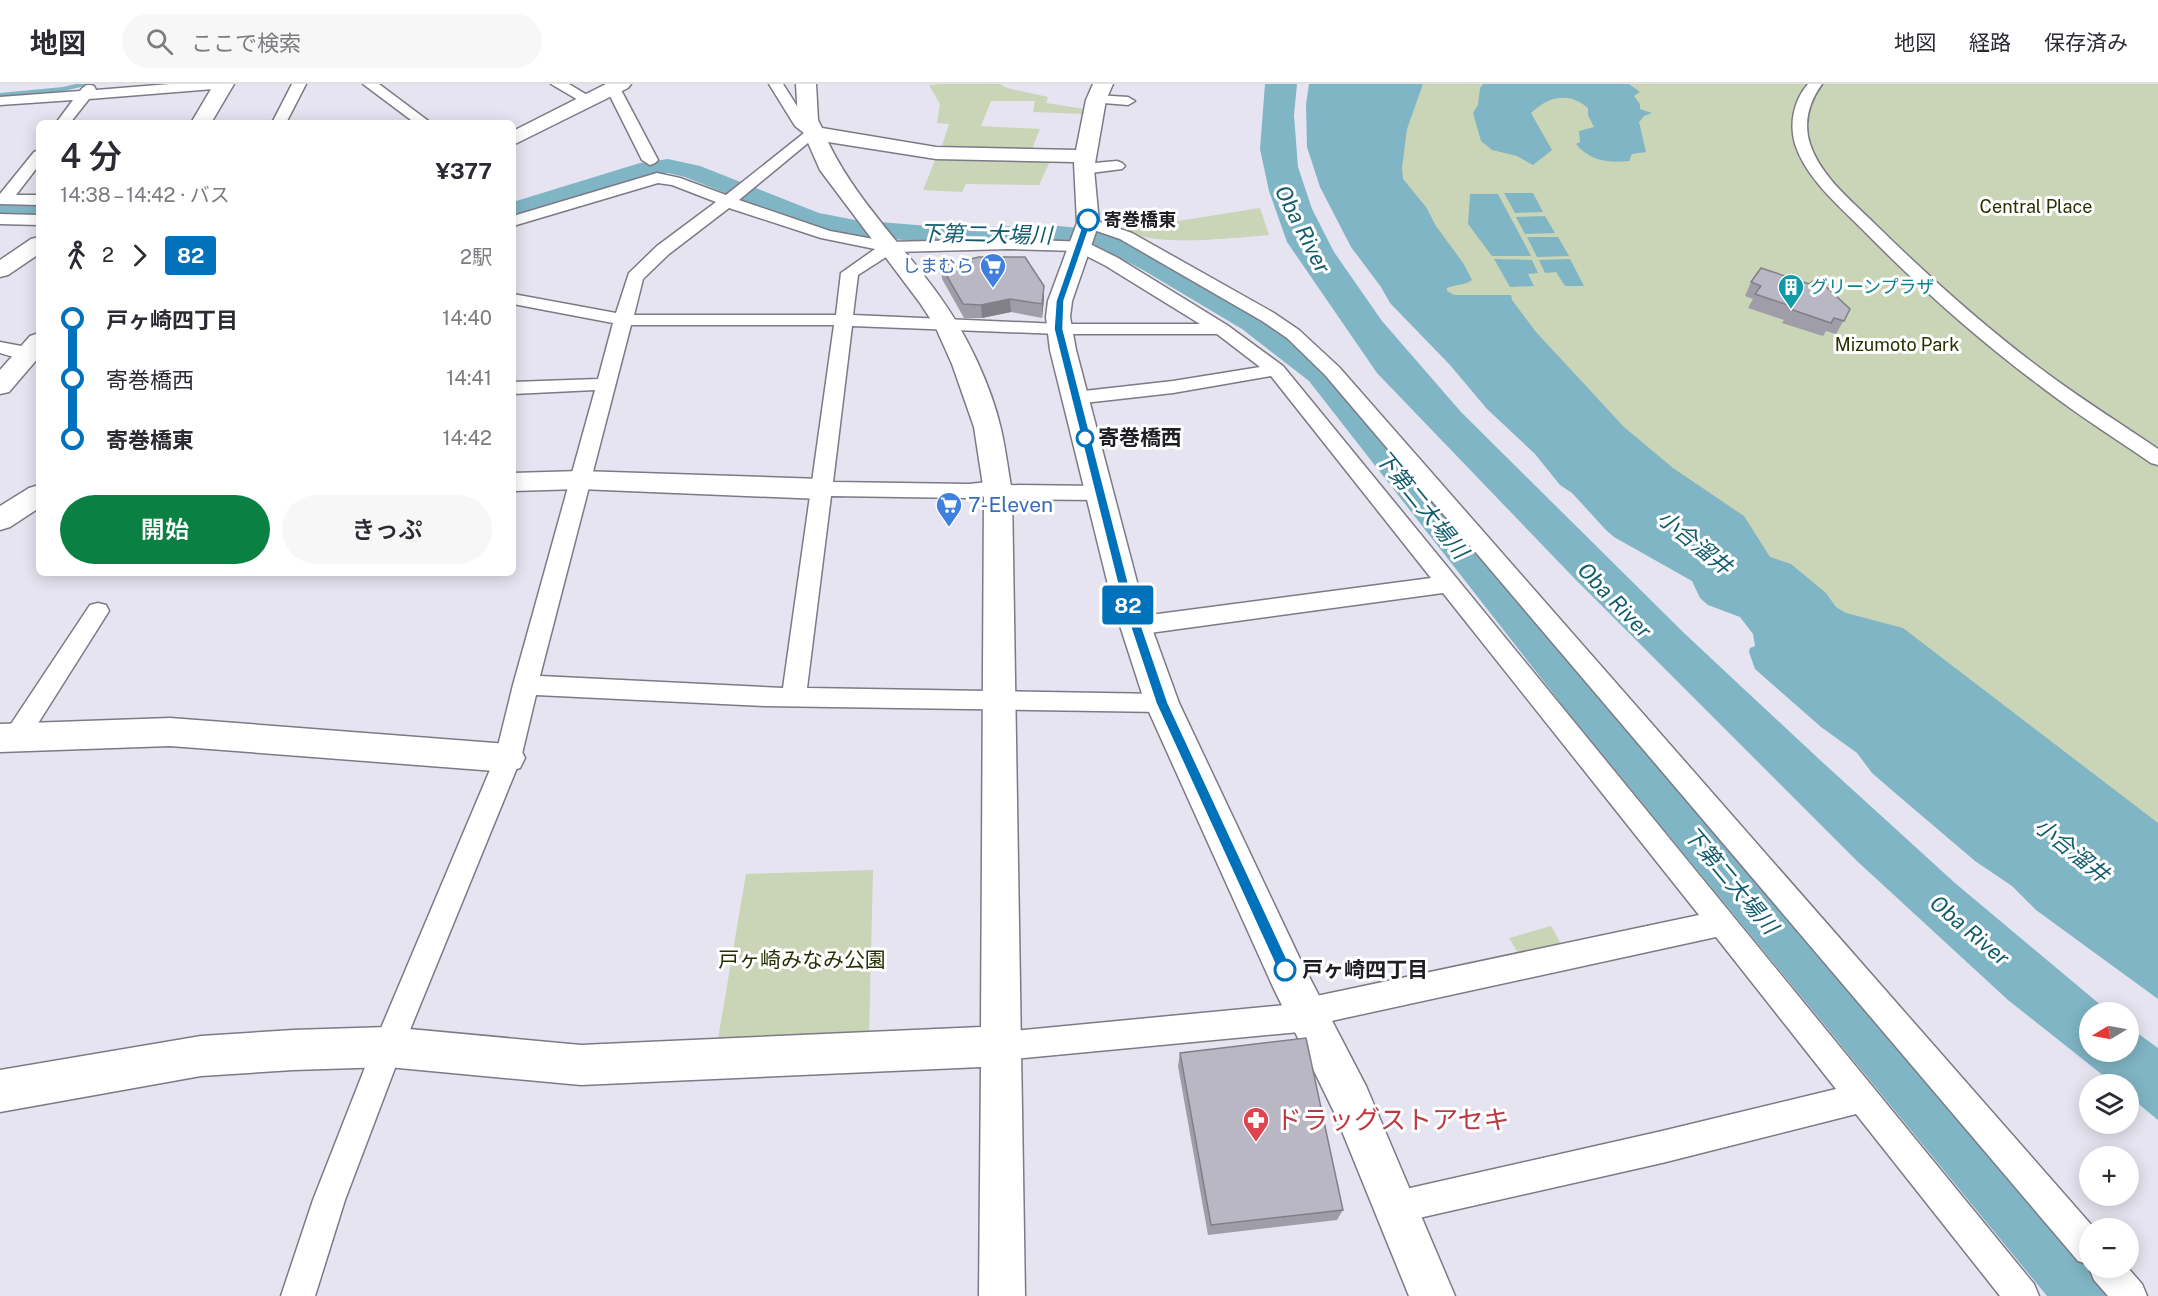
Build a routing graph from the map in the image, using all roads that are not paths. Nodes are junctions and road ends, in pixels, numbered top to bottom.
1 (225, 84) edge
2 (299, 84) edge
3 (370, 84) edge
4 (558, 84) edge
5 (805, 84) edge
6 (1815, 84) edge
7 (202, 85) edge
8 (617, 86) edge
9 (777, 87) edge
10 (88, 90) edge
11 (1100, 91) edge
12 (0, 101) edge
13 (590, 101) junction
14 (1128, 101) dead end
15 (65, 120) edge
16 (182, 120) edge
17 (203, 120) edge
18 (281, 120) edge
19 (420, 120) edge
20 (813, 132) junction
21 (516, 138) edge
22 (36, 159) edge
23 (650, 160) dead end
24 (1084, 162) junction
25 (1117, 166) dead end
26 (736, 194) junction
27 (2, 199) edge
28 (36, 200) edge
29 (0, 219) edge
30 (36, 220) edge
31 (516, 220) edge
32 (1084, 235) junction
33 (36, 246) edge
34 (890, 247) junction
35 (0, 270) edge
36 (516, 299) edge
37 (624, 320) junction
38 (844, 320) junction
39 (947, 326) junction
40 (1059, 329) junction
41 (1221, 329) junction
42 (0, 347) edge
43 (36, 359) edge
44 (36, 360) edge
45 (36, 360) edge
46 (1276, 370) junction
47 (606, 384) junction
48 (0, 386) edge
49 (516, 388) edge
50 (1075, 398) junction
51 (0, 409) edge
52 (2158, 458) edge
53 (580, 480) junction
54 (516, 482) edge
55 (822, 489) junction
56 (997, 490) junction
57 (1099, 493) junction
58 (36, 497) edge
59 (0, 520) edge
60 (1449, 584) junction
61 (98, 612) dead end
62 (1135, 626) junction
63 (525, 685) junction
64 (794, 697) junction
65 (998, 701) junction
66 (1162, 703) junction
67 (8, 738) edge
68 (508, 758) junction
69 (1722, 923) junction
70 (1308, 1014) junction
71 (1002, 1046) junction
72 (388, 1047) junction
73 (0, 1091) edge
74 (1861, 1098) junction
75 (1396, 1207) junction
76 (2079, 1236) edge
77 (2115, 1278) edge
78 (298, 1296) edge
79 (1002, 1296) edge
80 (1432, 1296) edge
81 (2022, 1296) edge
82 (2130, 1296) edge

1 - 7 street
1 - 17 street
2 - 18 street
3 - 19 street
4 - 13 street
5 - 9 street
5 - 20 street
6 - 52 street
7 - 10 street
7 - 16 street
8 - 13 street
8 - 23 street
9 - 20 street
10 - 12 street
10 - 15 street
11 - 14 street
11 - 24 street
13 - 21 street
20 - 24 street
20 - 26 street
20 - 34 street
22 - 27 street
24 - 25 street
24 - 32 street
26 - 31 street
26 - 34 street
26 - 37 street
27 - 28 street
29 - 30 street
32 - 34 street
32 - 40 street
32 - 41 street
32 - 76 street
33 - 35 street
34 - 38 street
34 - 39 street
36 - 37 street
37 - 38 street
37 - 47 street
38 - 39 street
38 - 55 street
39 - 40 street
39 - 56 street
40 - 41 street
40 - 50 street
41 - 46 street
42 - 43 street
44 - 48 street
45 - 51 street
46 - 50 street
46 - 60 street
47 - 49 street
47 - 53 street
50 - 57 street
53 - 54 street
53 - 55 street
53 - 63 street
55 - 56 street
55 - 64 street
56 - 57 street
56 - 65 street
57 - 62 street
58 - 59 street
60 - 62 street
60 - 69 street
61 - 67 street
62 - 66 street
63 - 64 street
63 - 68 street
64 - 65 street
65 - 66 street
65 - 71 street
66 - 70 street
67 - 68 street
68 - 72 street
69 - 70 street
69 - 74 street
70 - 71 street
70 - 75 street
71 - 72 street
71 - 79 street
72 - 73 street
72 - 78 street
74 - 75 street
74 - 81 street
75 - 80 street
77 - 82 street

